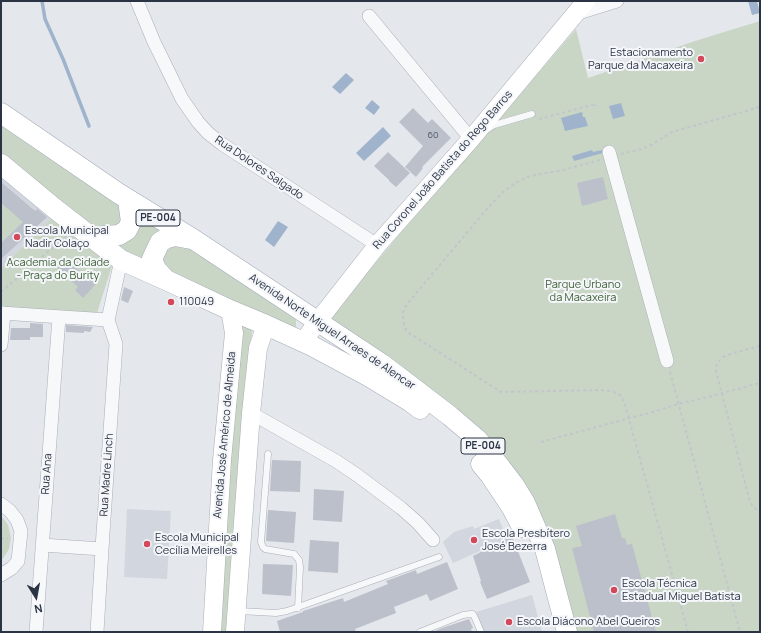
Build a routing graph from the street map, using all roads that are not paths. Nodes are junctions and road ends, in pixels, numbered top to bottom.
1 (136, 1) edge
2 (617, 1) edge
3 (581, 8) edge
4 (369, 16) dead end
5 (1, 113) edge
6 (533, 117) road end
7 (471, 139) junction
8 (610, 154) road end
9 (1, 164) edge
10 (128, 200) junction
11 (85, 232) junction
12 (193, 240) junction
13 (377, 245) junction
14 (121, 260) junction
15 (166, 280) junction
16 (230, 310) junction
17 (2, 313) edge
18 (59, 317) junction
19 (108, 320) junction
20 (318, 321) junction
21 (266, 325) junction
22 (303, 342) junction
23 (1, 345) edge
24 (667, 361) road end
25 (251, 413) junction
26 (268, 454) dead end
27 (1, 504) edge
28 (21, 531) junction
29 (42, 539) junction
30 (433, 540) dead end
31 (102, 549) junction
32 (439, 557) dead end
33 (18, 558) junction
34 (41, 559) junction
35 (1, 576) edge
36 (298, 608) junction
37 (237, 610) junction
38 (36, 632) edge
39 (97, 632) edge
40 (212, 632) edge
41 (235, 632) edge
42 (420, 632) edge
43 (481, 632) edge
44 (554, 632) edge
45 (567, 632) edge

1 - 13 street, Rua Dolores Salgado
2 - 3 street
3 - 7 street, Rua Coronel João Batista do Rego Barros
4 - 7 street
5 - 10 main road, Avenida Norte Miguel Arraes de Alencar / PE-004
6 - 7 lane
7 - 13 street, Rua Coronel João Batista do Rego Barros
8 - 24 street
9 - 11 main road, Avenida Norte Miguel Arraes de Alencar / PE-004
10 - 11 main road
10 - 12 main road, Avenida Norte Miguel Arraes de Alencar / PE-004
11 - 14 main road, Avenida Norte Miguel Arraes de Alencar / PE-004
12 - 15 main road
12 - 20 main road, Avenida Norte Miguel Arraes de Alencar / PE-004
13 - 20 street, Rua Coronel João Batista do Rego Barros
14 - 15 main road, Avenida Norte Miguel Arraes de Alencar / PE-004
14 - 19 street
15 - 16 main road, Avenida Norte Miguel Arraes de Alencar / PE-004
16 - 21 main road, Avenida Norte Miguel Arraes de Alencar / PE-004
16 - 40 street, Avenida José Américo de Almeida
17 - 18 street
17 - 23 street
18 - 19 street
18 - 29 street, Rua Ana
19 - 31 street, Rua Madre Linch
20 - 22 street, Rua Coronel João Batista do Rego Barros
20 - 45 main road, Avenida Norte Miguel Arraes de Alencar / PE-004
21 - 22 main road, Avenida Norte Miguel Arraes de Alencar / PE-004
21 - 25 street
22 - 44 main road, Avenida Norte Miguel Arraes de Alencar / PE-004
25 - 30 street
25 - 37 street
26 - 36 lane
27 - 28 street
28 - 29 street
28 - 33 street
29 - 31 street
29 - 34 street, Rua Ana
31 - 39 street, Rua Madre Linch
32 - 36 lane
33 - 34 street
33 - 35 street
34 - 38 street, Rua Ana
36 - 37 lane
37 - 41 street
42 - 43 lane

